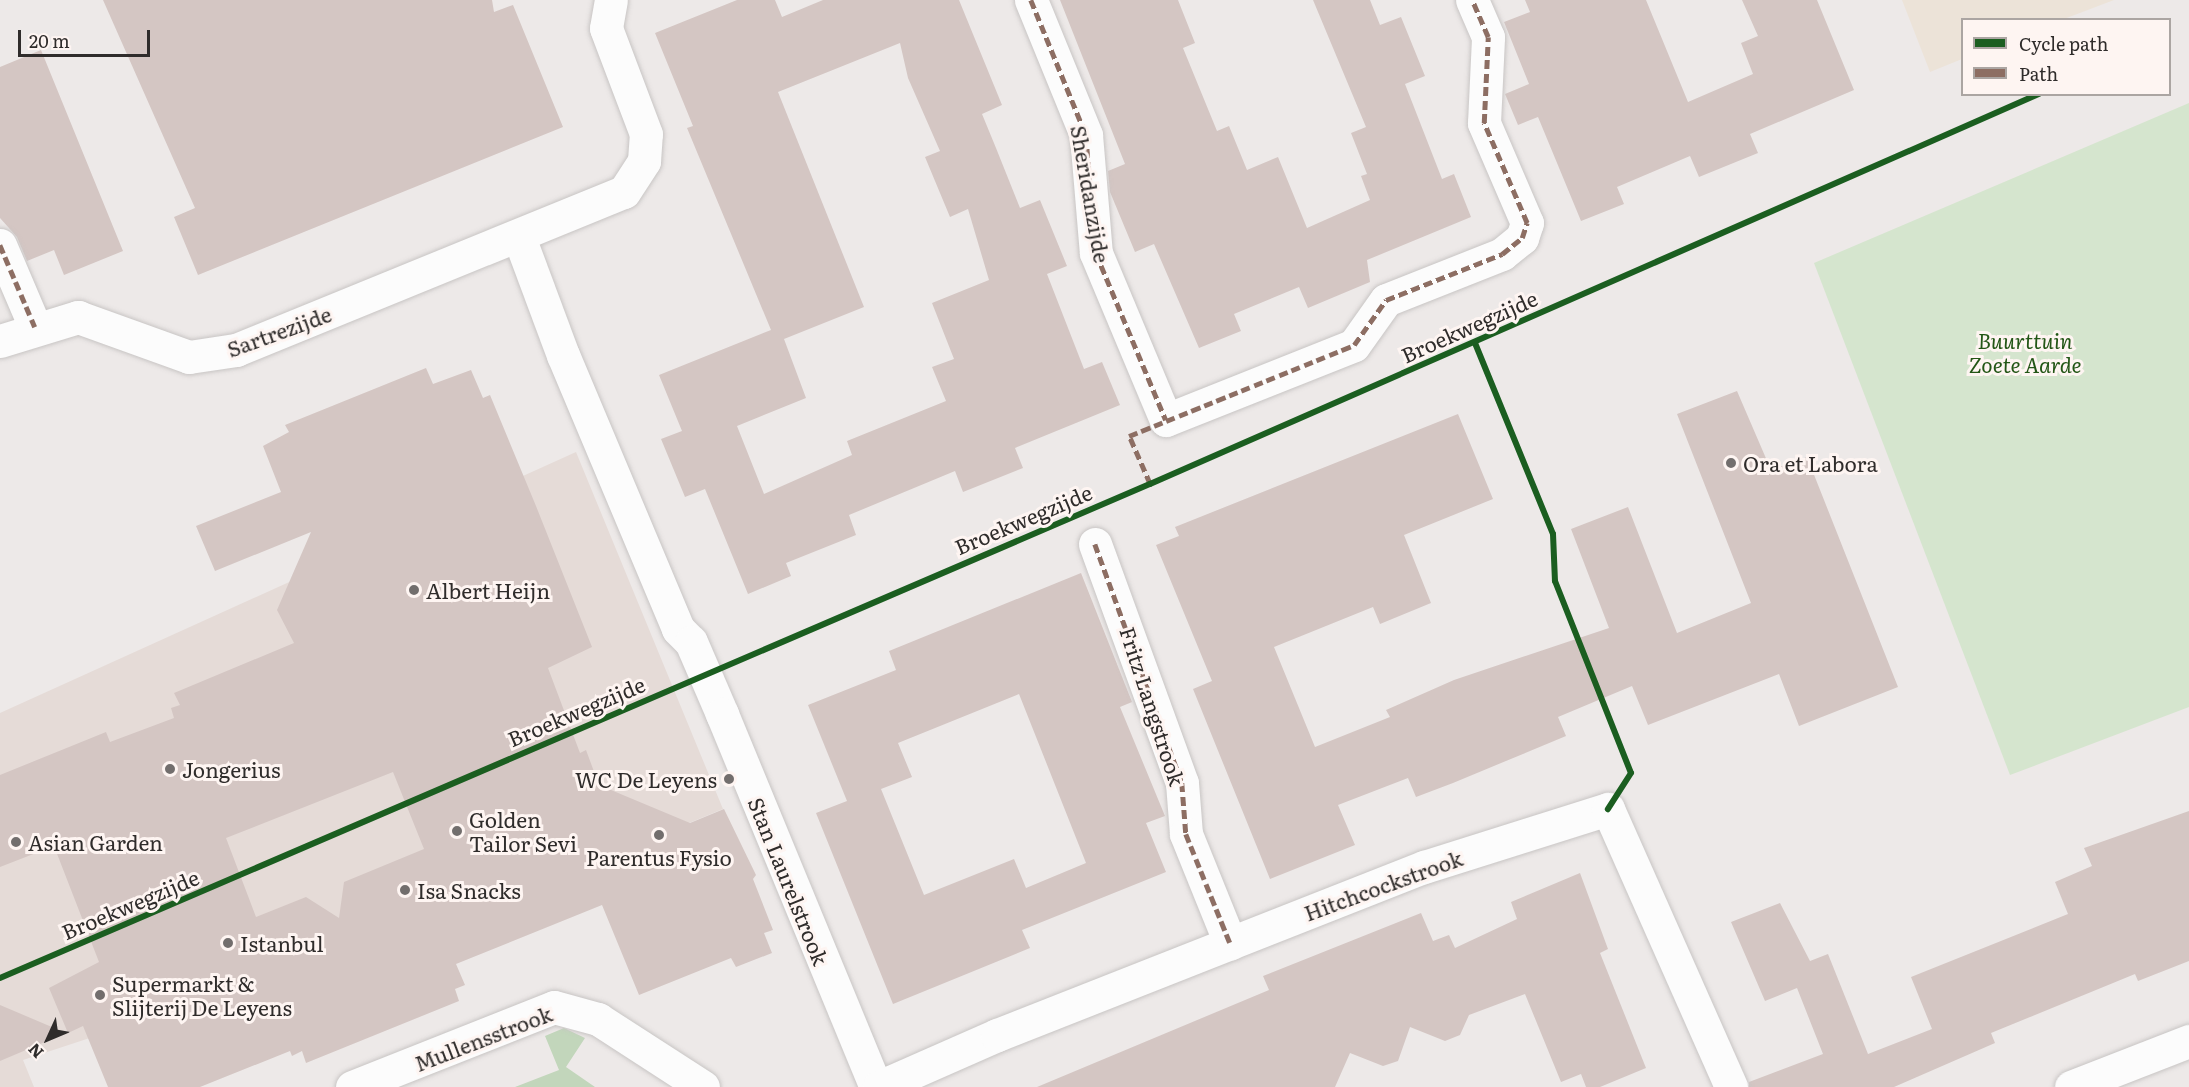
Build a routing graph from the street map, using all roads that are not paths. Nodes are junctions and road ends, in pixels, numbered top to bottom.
1 (611, 0) edge
2 (1031, 0) edge
3 (1472, 0) edge
4 (519, 237) junction
5 (0, 245) edge
6 (35, 327) junction
7 (0, 341) edge
8 (1095, 544) dead end
9 (1230, 943) junction
10 (2189, 1041) edge
11 (352, 1087) edge
12 (703, 1087) edge
13 (878, 1087) edge
14 (1731, 1087) edge
15 (2071, 1087) edge

1 - 4 street, Sartrezijde
2 - 3 street, Sheridanzijde
4 - 6 street, Sartrezijde
4 - 13 street, Stan Laurelstrook
5 - 6 street
6 - 7 street, Sartrezijde
8 - 9 street, Fritz Langstrook
9 - 13 street, Hitchcockstrook
9 - 14 street, Hitchcockstrook
10 - 15 street
11 - 12 street, Mullensstrook

